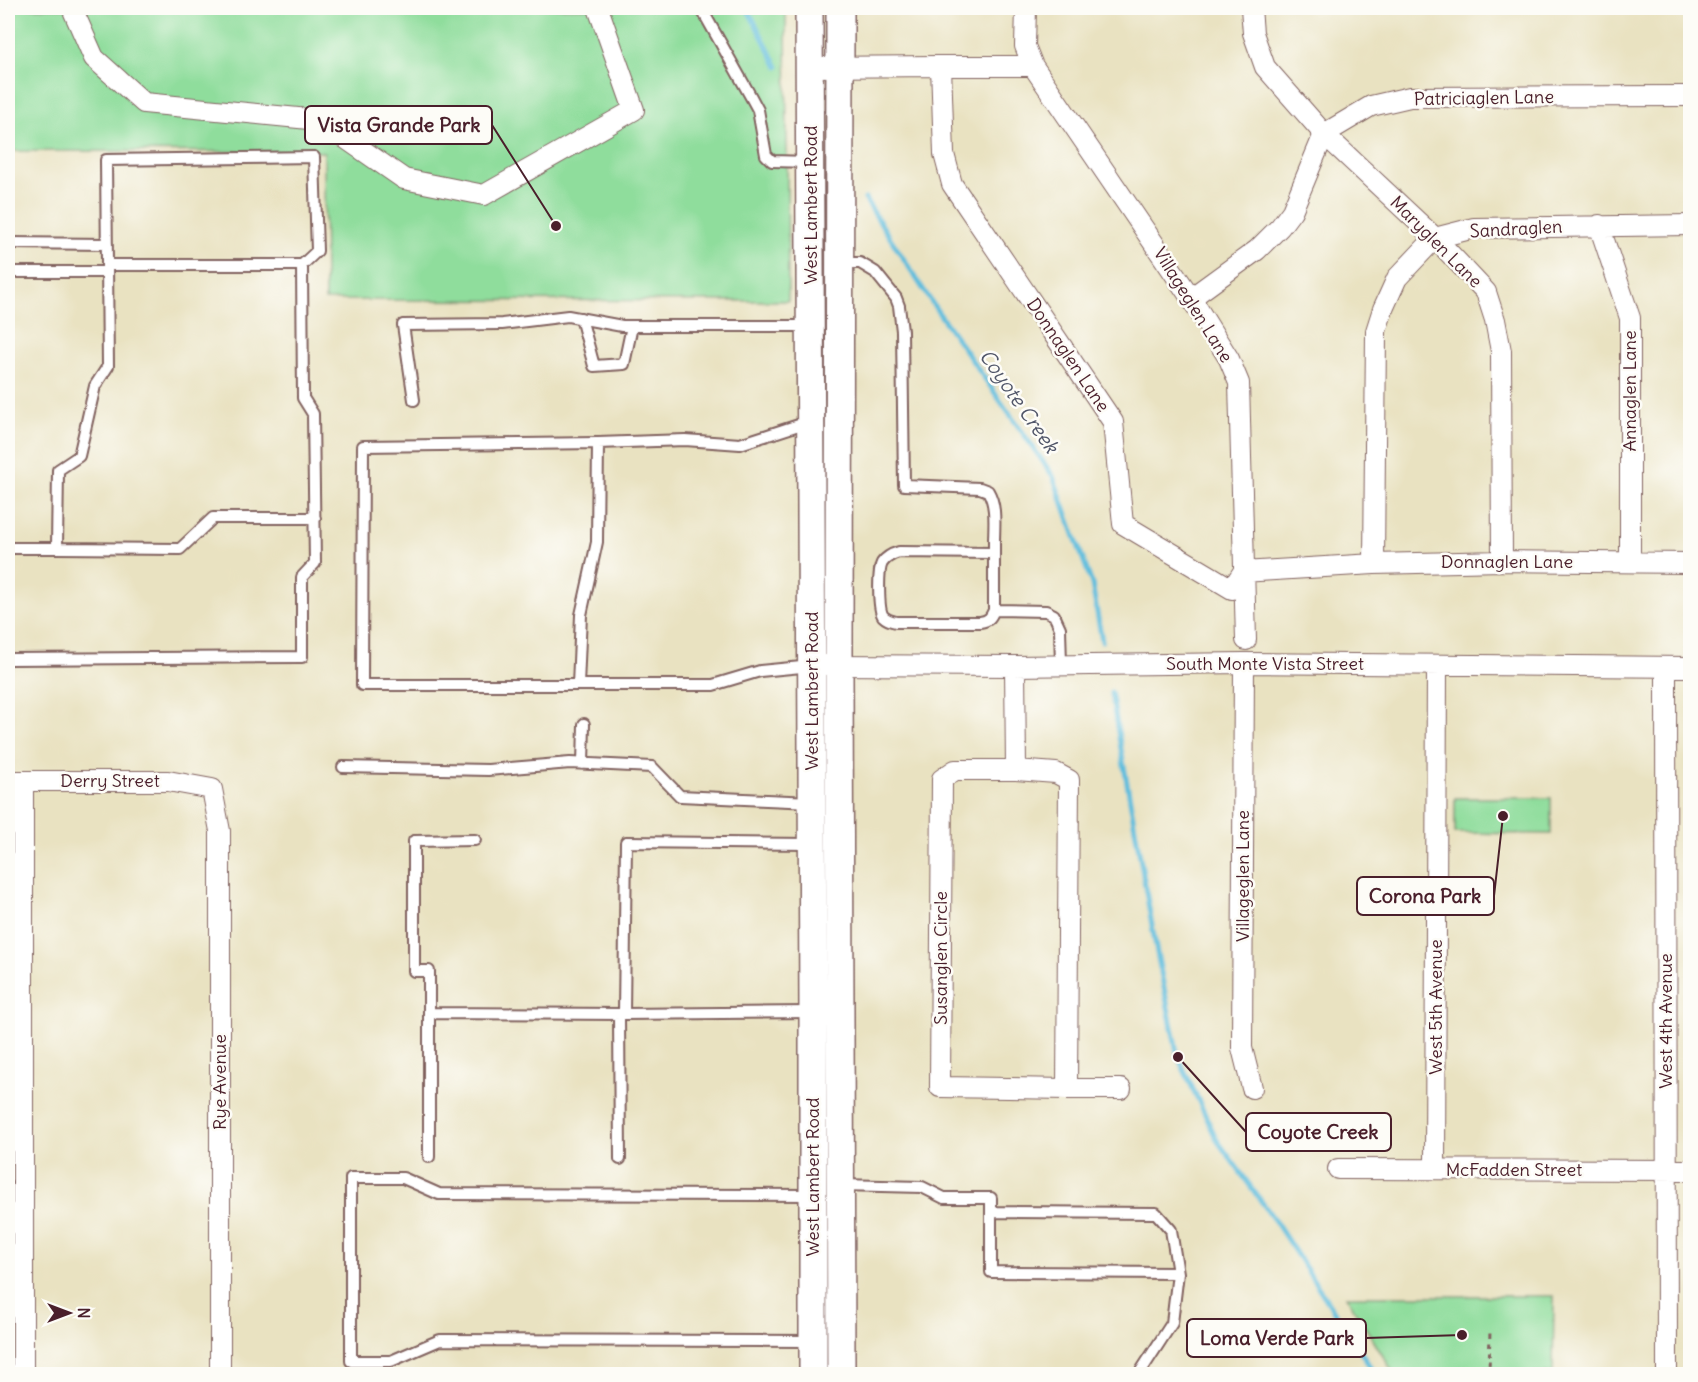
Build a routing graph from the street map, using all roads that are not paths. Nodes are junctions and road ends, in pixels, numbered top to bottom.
1 (72, 8) edge
2 (598, 8) edge
3 (701, 8) edge
4 (809, 8) edge
5 (840, 8) edge
6 (1026, 8) edge
7 (1251, 8) edge
8 (840, 65) junction
9 (941, 66) junction
10 (1033, 66) junction
11 (810, 67) junction
12 (1690, 96) edge
13 (1323, 134) junction
14 (810, 162) junction
15 (1599, 225) junction
16 (1690, 225) edge
17 (1436, 238) junction
18 (8, 243) edge
19 (107, 244) junction
20 (840, 263) junction
21 (302, 265) junction
22 (107, 269) junction
23 (8, 272) edge
24 (1191, 298) junction
25 (581, 318) junction
26 (632, 326) junction
27 (811, 326) junction
28 (414, 400) dead end
29 (811, 422) junction
30 (598, 443) junction
31 (315, 518) junction
32 (8, 548) edge
33 (57, 548) junction
34 (994, 553) junction
35 (1502, 561) junction
36 (1630, 562) junction
37 (1690, 563) edge
38 (1374, 564) junction
39 (1244, 572) junction
40 (994, 610) junction
41 (1246, 640) dead end
42 (8, 659) edge
43 (1244, 663) junction
44 (839, 664) junction
45 (1061, 665) junction
46 (1437, 665) junction
47 (812, 666) junction
48 (1015, 666) junction
49 (1666, 667) junction
50 (1690, 667) edge
51 (578, 685) junction
52 (584, 723) dead end
53 (583, 764) junction
54 (343, 767) dead end
55 (1016, 770) junction
56 (15, 781) edge
57 (212, 789) joint
58 (812, 802) junction
59 (475, 840) dead end
60 (812, 844) junction
61 (429, 1012) junction
62 (813, 1012) junction
63 (621, 1014) junction
64 (1252, 1088) dead end
65 (1067, 1089) junction
66 (1121, 1089) dead end
67 (429, 1157) dead end
68 (620, 1159) dead end
69 (1338, 1169) dead end
70 (1435, 1169) junction
71 (1666, 1170) junction
72 (1690, 1170) edge
73 (841, 1185) junction
74 (812, 1195) junction
75 (991, 1212) junction
76 (1178, 1273) junction
77 (813, 1341) junction
78 (23, 1374) edge
79 (220, 1374) edge
80 (813, 1374) edge
81 (841, 1374) edge
82 (1139, 1374) edge
83 (1667, 1374) edge

1 - 2 street
3 - 14 lane
4 - 11 main road, West Lambert Road
5 - 8 main road, West Lambert Road
6 - 10 street, Villageglen Lane
7 - 13 street, Maryglen Lane
8 - 9 street
8 - 11 street
8 - 20 main road, West Lambert Road
9 - 10 street
9 - 39 street, Donnaglen Lane
10 - 24 street, Villageglen Lane
11 - 14 main road, West Lambert Road
12 - 13 street, Patriciaglen Lane
13 - 17 street, Maryglen Lane
13 - 24 street
14 - 27 main road, West Lambert Road
15 - 16 street, Sandraglen
15 - 17 street, Sandraglen
15 - 36 street, Annaglen Lane
17 - 35 street, Maryglen Lane
17 - 38 street
18 - 19 lane
19 - 21 lane
19 - 22 lane
20 - 34 lane
20 - 44 main road, West Lambert Road
21 - 22 lane
21 - 31 lane
22 - 23 lane
22 - 33 lane
24 - 39 street, Villageglen Lane
25 - 26 lane
25 - 26 lane
25 - 28 lane
26 - 27 lane
27 - 29 main road, West Lambert Road
29 - 30 lane
29 - 47 main road, West Lambert Road
30 - 51 lane
30 - 51 lane
31 - 33 lane
31 - 42 lane
32 - 33 lane
34 - 40 lane
34 - 40 lane
35 - 36 street, Donnaglen Lane
35 - 38 street, Donnaglen Lane
36 - 37 street, Donnaglen Lane
38 - 39 street, Donnaglen Lane
39 - 41 street, Villageglen Lane
40 - 45 lane
43 - 45 street, South Monte Vista Street
43 - 46 street, South Monte Vista Street
43 - 64 street, Villageglen Lane
44 - 47 street, South Monte Vista Street
44 - 48 street, South Monte Vista Street
44 - 73 main road, West Lambert Road
45 - 48 street, South Monte Vista Street
46 - 49 street, South Monte Vista Street
46 - 70 street, West 5th Avenue
47 - 51 lane
47 - 58 main road, West Lambert Road
48 - 55 street
49 - 50 street, South Monte Vista Street
49 - 71 street, West 4th Avenue
52 - 53 lane
53 - 54 lane
53 - 58 lane
55 - 65 street, Susanglen Circle
55 - 65 street, Susanglen Circle
56 - 57 street, Derry Street
56 - 78 street
57 - 79 street, Rye Avenue
58 - 60 main road, West Lambert Road
59 - 61 lane
60 - 62 main road, West Lambert Road
60 - 63 lane
61 - 63 lane
61 - 67 lane
62 - 63 lane
62 - 74 main road, West Lambert Road
63 - 68 lane
65 - 66 street, Susanglen Circle
69 - 70 street, McFadden Street
70 - 71 street, McFadden Street
71 - 72 street, McFadden Street
71 - 83 street, West 4th Avenue
73 - 75 lane
73 - 81 main road, West Lambert Road
74 - 77 main road, West Lambert Road
74 - 77 lane
75 - 76 lane
75 - 76 lane
76 - 82 lane
77 - 80 main road, West Lambert Road

